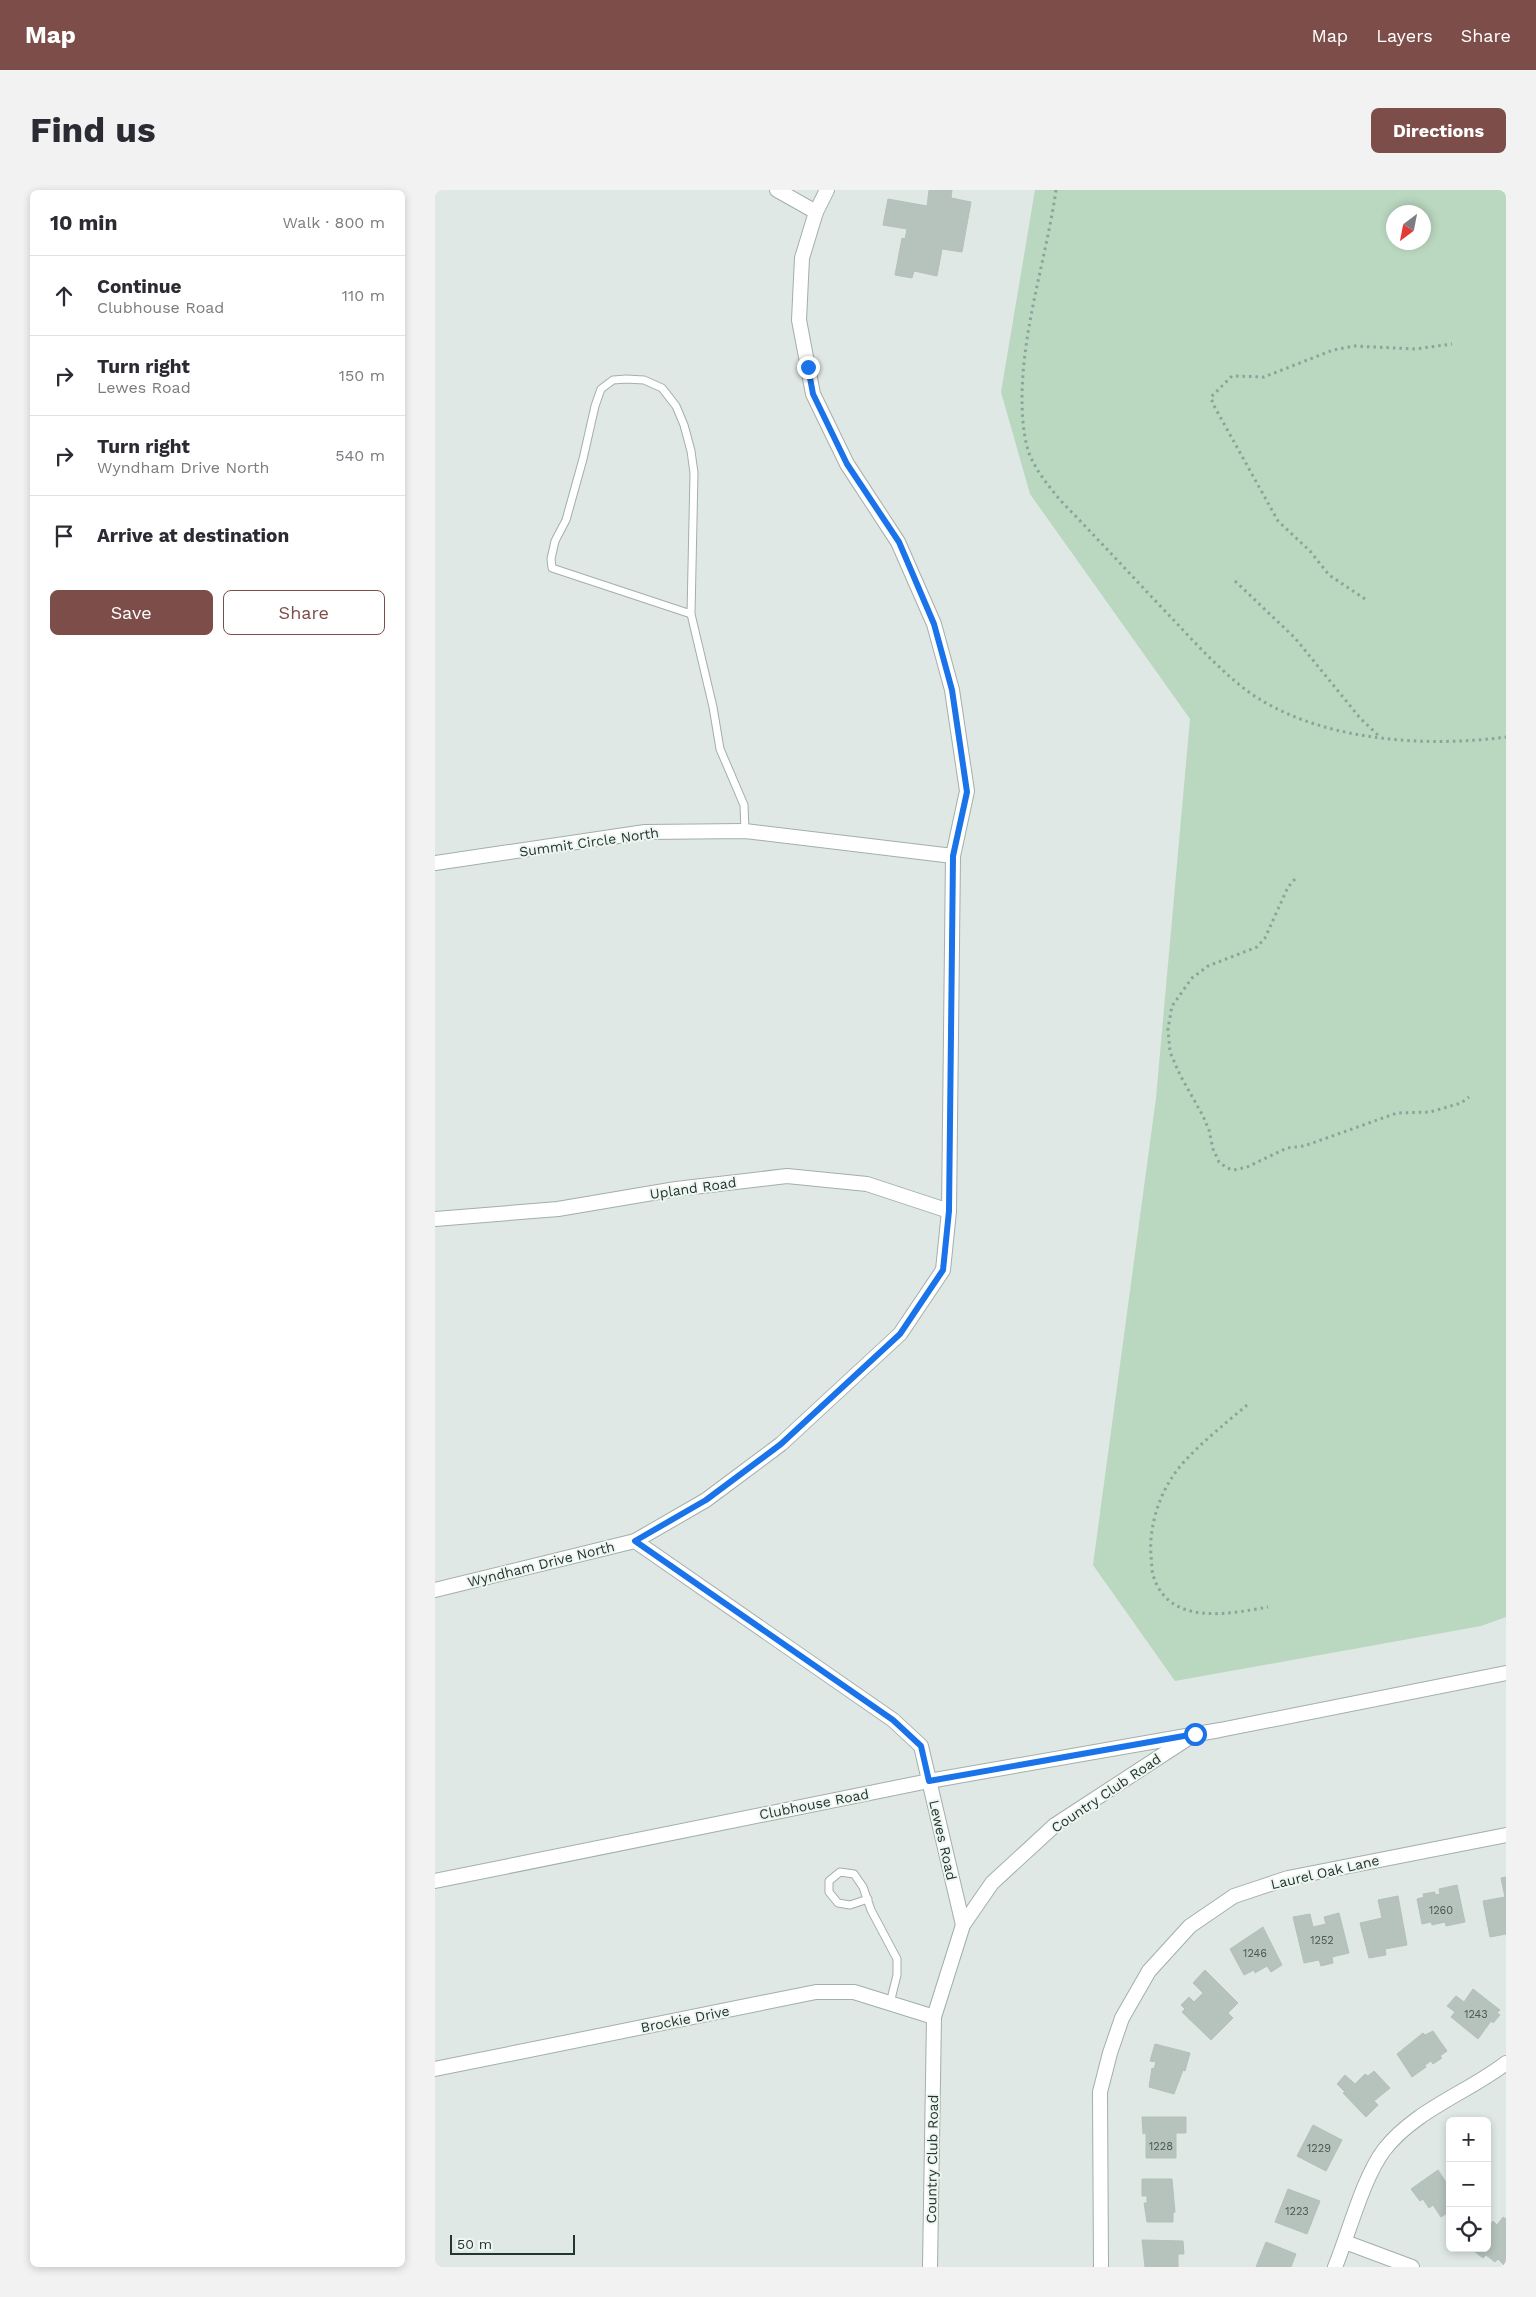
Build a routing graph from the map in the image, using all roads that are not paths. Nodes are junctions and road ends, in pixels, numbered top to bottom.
1 (777, 190) edge
2 (827, 190) edge
3 (816, 212) junction
4 (691, 614) junction
5 (745, 831) junction
6 (953, 856) junction
7 (435, 863) edge
8 (949, 1211) junction
9 (435, 1219) edge
10 (635, 1541) junction
11 (435, 1590) edge
12 (1506, 1674) edge
13 (1195, 1734) junction
14 (929, 1781) junction
15 (1506, 1835) edge
16 (435, 1880) edge
17 (868, 1899) junction
18 (963, 1926) junction
19 (890, 2004) junction
20 (934, 2017) junction
21 (1506, 2063) edge
22 (435, 2069) edge
23 (1345, 2242) junction
24 (930, 2267) edge
25 (1101, 2267) edge
26 (1335, 2267) edge
27 (1412, 2267) edge

1 - 3 street
2 - 3 street, Wyndham Drive North
3 - 6 street, Wyndham Drive North
4 - 4 lane
4 - 5 lane
5 - 6 street, Summit Circle North
5 - 7 street, Summit Circle North
6 - 8 street, Wyndham Drive North
8 - 9 street, Upland Road
8 - 10 street, Wyndham Drive North
10 - 11 street, Wyndham Drive North
10 - 14 street, Lewes Road
12 - 13 street, Country Club Road
13 - 14 street, Clubhouse Road
13 - 18 street, Country Club Road
14 - 16 street, Clubhouse Road
14 - 18 street, Lewes Road
15 - 25 street, Laurel Oak Lane
17 - 17 lane
17 - 19 lane
18 - 20 street, Country Club Road
19 - 20 street, Brockie Drive
19 - 22 street, Brockie Drive
20 - 24 street, Country Club Road
21 - 23 street
23 - 26 street
23 - 27 street

